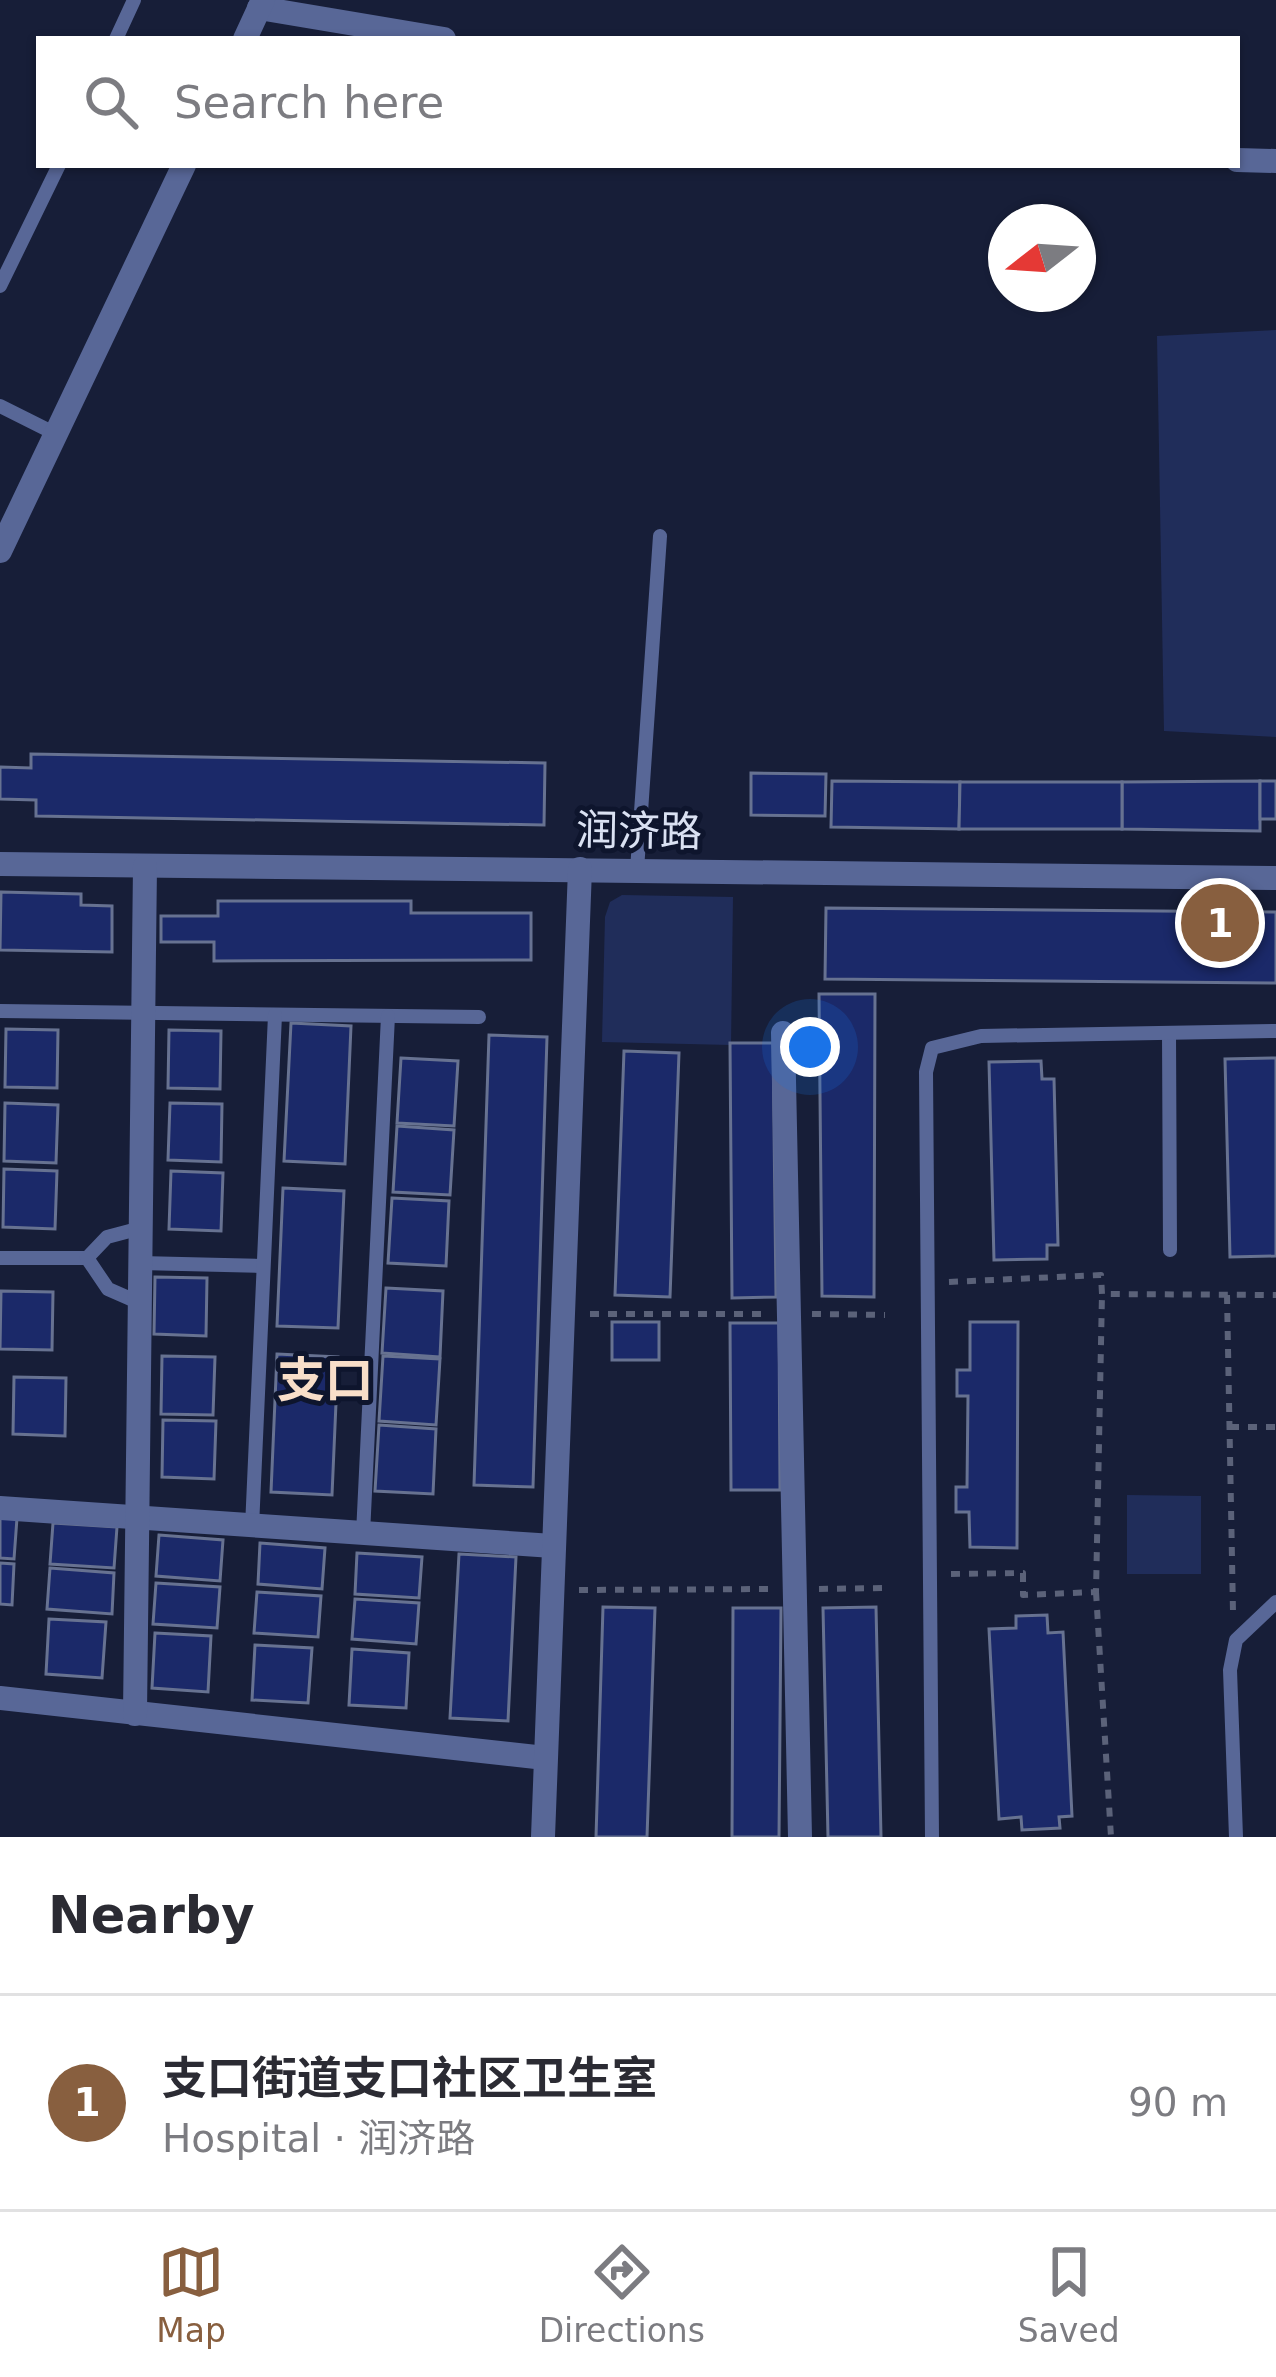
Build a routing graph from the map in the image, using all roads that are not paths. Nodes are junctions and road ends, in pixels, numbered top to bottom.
1 (134, 0) edge
2 (261, 4) edge
3 (117, 36) edge
4 (245, 36) edge
5 (428, 36) edge
6 (1240, 160) edge
7 (1276, 161) edge
8 (57, 168) edge
9 (183, 168) edge
10 (0, 286) edge
11 (0, 406) edge
12 (56, 434) junction
13 (660, 536) dead end
14 (0, 550) edge
15 (0, 864) edge
16 (145, 866) junction
17 (580, 869) junction
18 (637, 870) junction
19 (1276, 878) edge
20 (0, 1011) edge
21 (143, 1013) junction
22 (274, 1015) junction
23 (388, 1016) junction
24 (479, 1017) dead end
25 (1276, 1031) edge
26 (783, 1033) dead end
27 (1169, 1033) junction
28 (141, 1228) junction
29 (1170, 1250) dead end
30 (0, 1258) edge
31 (87, 1258) junction
32 (140, 1263) junction
33 (263, 1266) junction
34 (140, 1303) junction
35 (0, 1508) edge
36 (138, 1519) junction
37 (252, 1527) junction
38 (363, 1534) junction
39 (553, 1546) junction
40 (1276, 1602) edge
41 (0, 1697) edge
42 (135, 1714) junction
43 (545, 1757) junction
44 (543, 1837) edge
45 (800, 1837) edge
46 (932, 1837) edge
47 (1236, 1837) edge

1 - 3 lane
2 - 4 street
2 - 5 street
6 - 7 street
8 - 10 lane
9 - 12 street
11 - 12 lane
12 - 14 street
13 - 18 lane
15 - 16 street, 润济路
16 - 17 street, 润济路
16 - 21 street
17 - 18 street, 润济路
17 - 39 street
18 - 19 street, 润济路
20 - 21 lane
21 - 22 lane
21 - 28 street
22 - 23 lane
22 - 33 lane
23 - 24 lane
23 - 38 lane
25 - 27 lane
26 - 45 street
27 - 29 lane
27 - 46 lane
28 - 31 lane
28 - 32 street
30 - 31 lane
31 - 34 lane
32 - 33 lane
32 - 34 street
33 - 37 lane
34 - 36 street
35 - 36 street
36 - 37 street
36 - 42 street
37 - 38 street
38 - 39 street
39 - 43 street
40 - 47 lane
41 - 42 street
42 - 43 street
43 - 44 street

